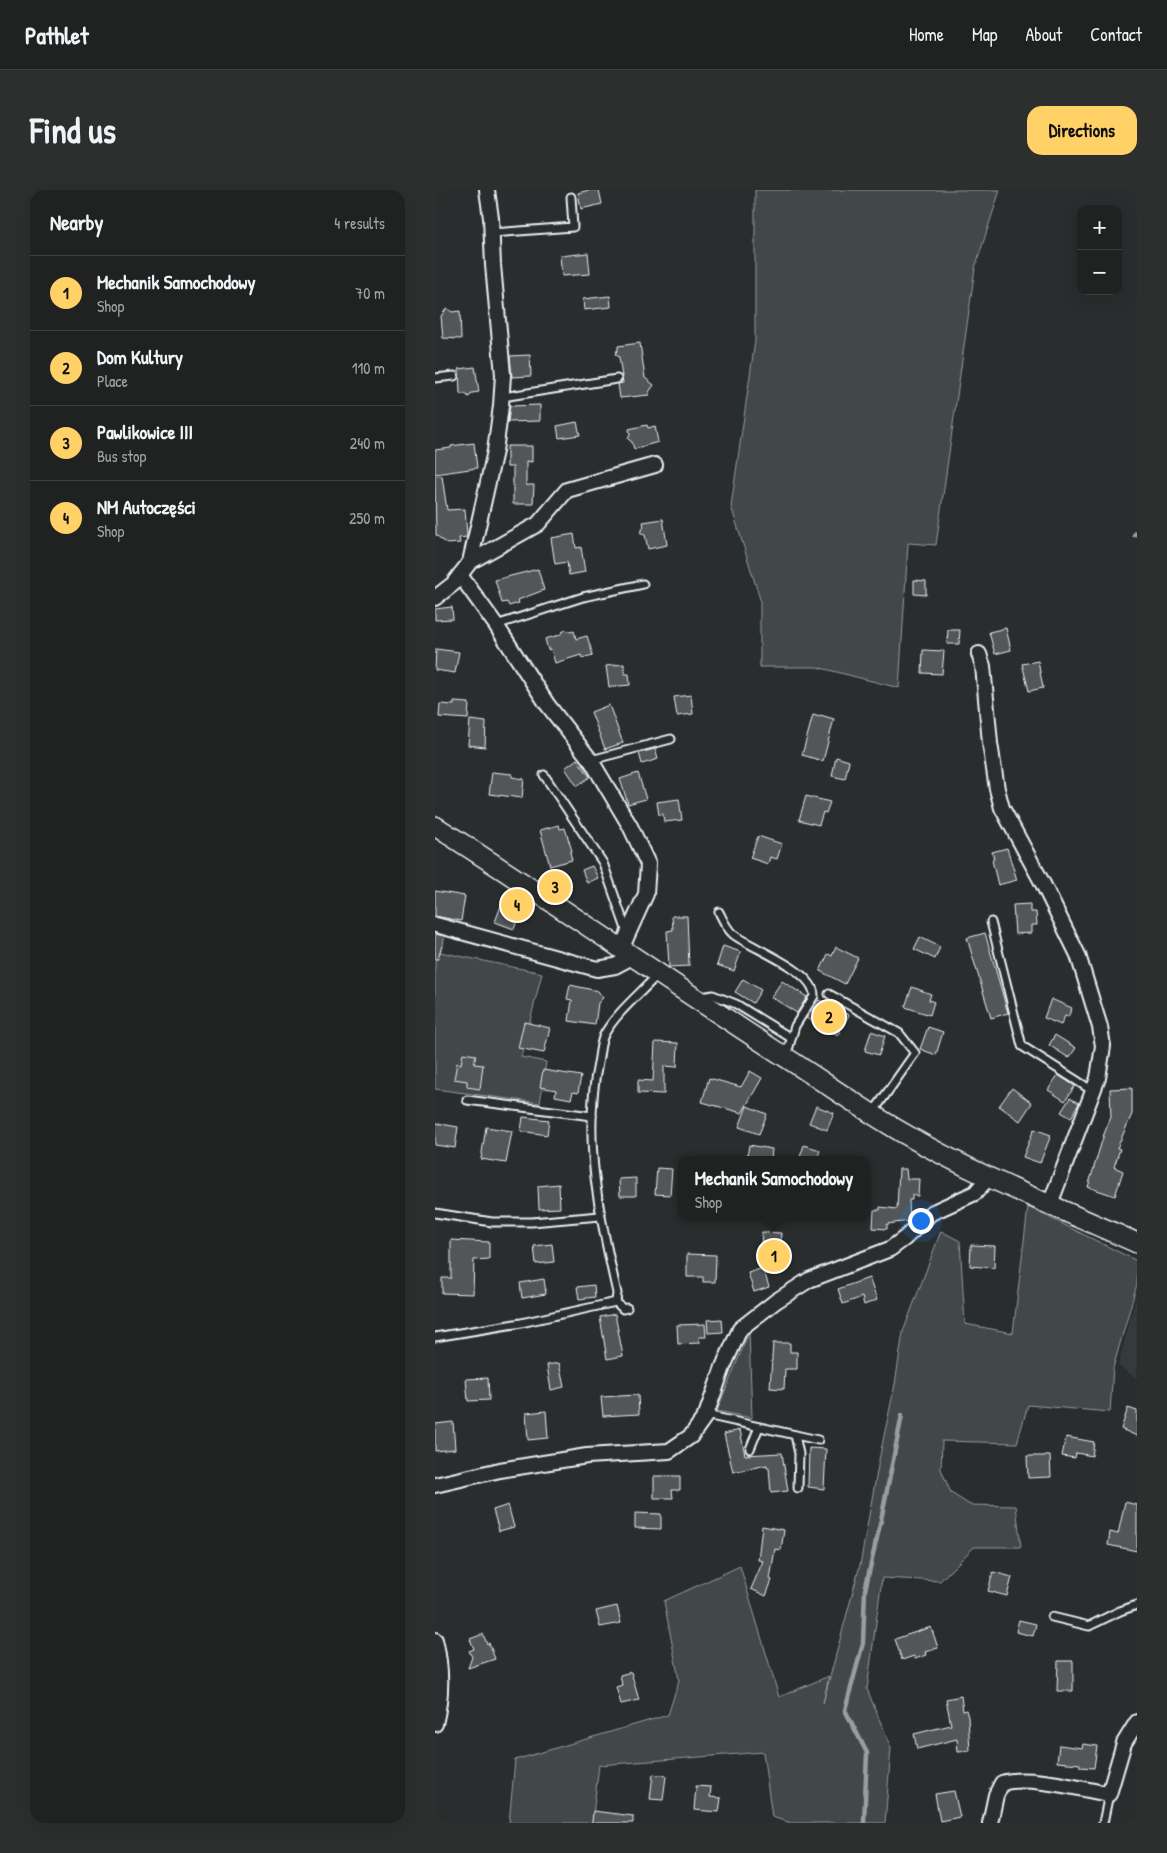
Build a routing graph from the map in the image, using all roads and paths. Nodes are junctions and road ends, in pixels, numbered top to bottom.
1 (487, 190) edge
2 (571, 197) dead end
3 (492, 233) junction
4 (453, 376) dead end
5 (435, 378) edge
6 (617, 379) dead end
7 (502, 397) junction
8 (655, 465) dead end
9 (470, 562) junction
10 (460, 575) junction
11 (643, 584) dead end
12 (435, 598) edge
13 (496, 625) junction
14 (979, 654) dead end
15 (671, 739) dead end
16 (591, 760) junction
17 (543, 775) dead end
18 (435, 826) edge
19 (719, 912) dead end
20 (991, 922) dead end
21 (436, 925) dead end
22 (627, 947) junction
23 (658, 974) junction
24 (829, 994) dead end
25 (695, 998) junction
26 (791, 1038) junction
27 (786, 1058) junction
28 (1093, 1091) junction
29 (467, 1100) dead end
30 (872, 1114) junction
31 (592, 1116) junction
32 (987, 1176) junction
33 (1050, 1204) junction
34 (435, 1213) edge
35 (600, 1216) junction
36 (1137, 1243) edge
37 (616, 1302) junction
38 (627, 1308) dead end
39 (435, 1338) edge
40 (706, 1415) junction
41 (759, 1427) junction
42 (795, 1435) junction
43 (818, 1440) dead end
44 (750, 1449) dead end
45 (435, 1485) edge
46 (798, 1488) dead end
47 (1137, 1605) edge
48 (1052, 1617) dead end
49 (435, 1640) edge
50 (1137, 1722) edge
51 (435, 1724) edge
52 (1109, 1794) junction
53 (990, 1823) edge
54 (1103, 1823) edge

1 - 3 street
2 - 3 lane
3 - 7 street
4 - 5 lane
6 - 7 lane
7 - 9 street
8 - 9 street
9 - 10 street
10 - 12 street
10 - 13 street
11 - 13 lane
13 - 16 street
14 - 28 street
15 - 16 lane
16 - 22 street
17 - 22 lane
18 - 22 main road
19 - 26 lane
20 - 28 lane
21 - 22 street
22 - 23 main road
23 - 25 main road
23 - 31 lane
24 - 30 lane
25 - 26 lane
25 - 27 main road
26 - 27 lane
27 - 30 main road
28 - 33 street
29 - 31 lane
30 - 32 main road
31 - 35 lane
32 - 33 main road
32 - 40 street
33 - 36 main road
34 - 35 lane
35 - 37 lane
37 - 38 lane
37 - 39 lane
40 - 41 lane
40 - 45 street
41 - 42 lane
41 - 44 lane
42 - 43 lane
42 - 46 lane
47 - 48 lane
49 - 51 street
50 - 52 street
52 - 53 street
52 - 54 lane

